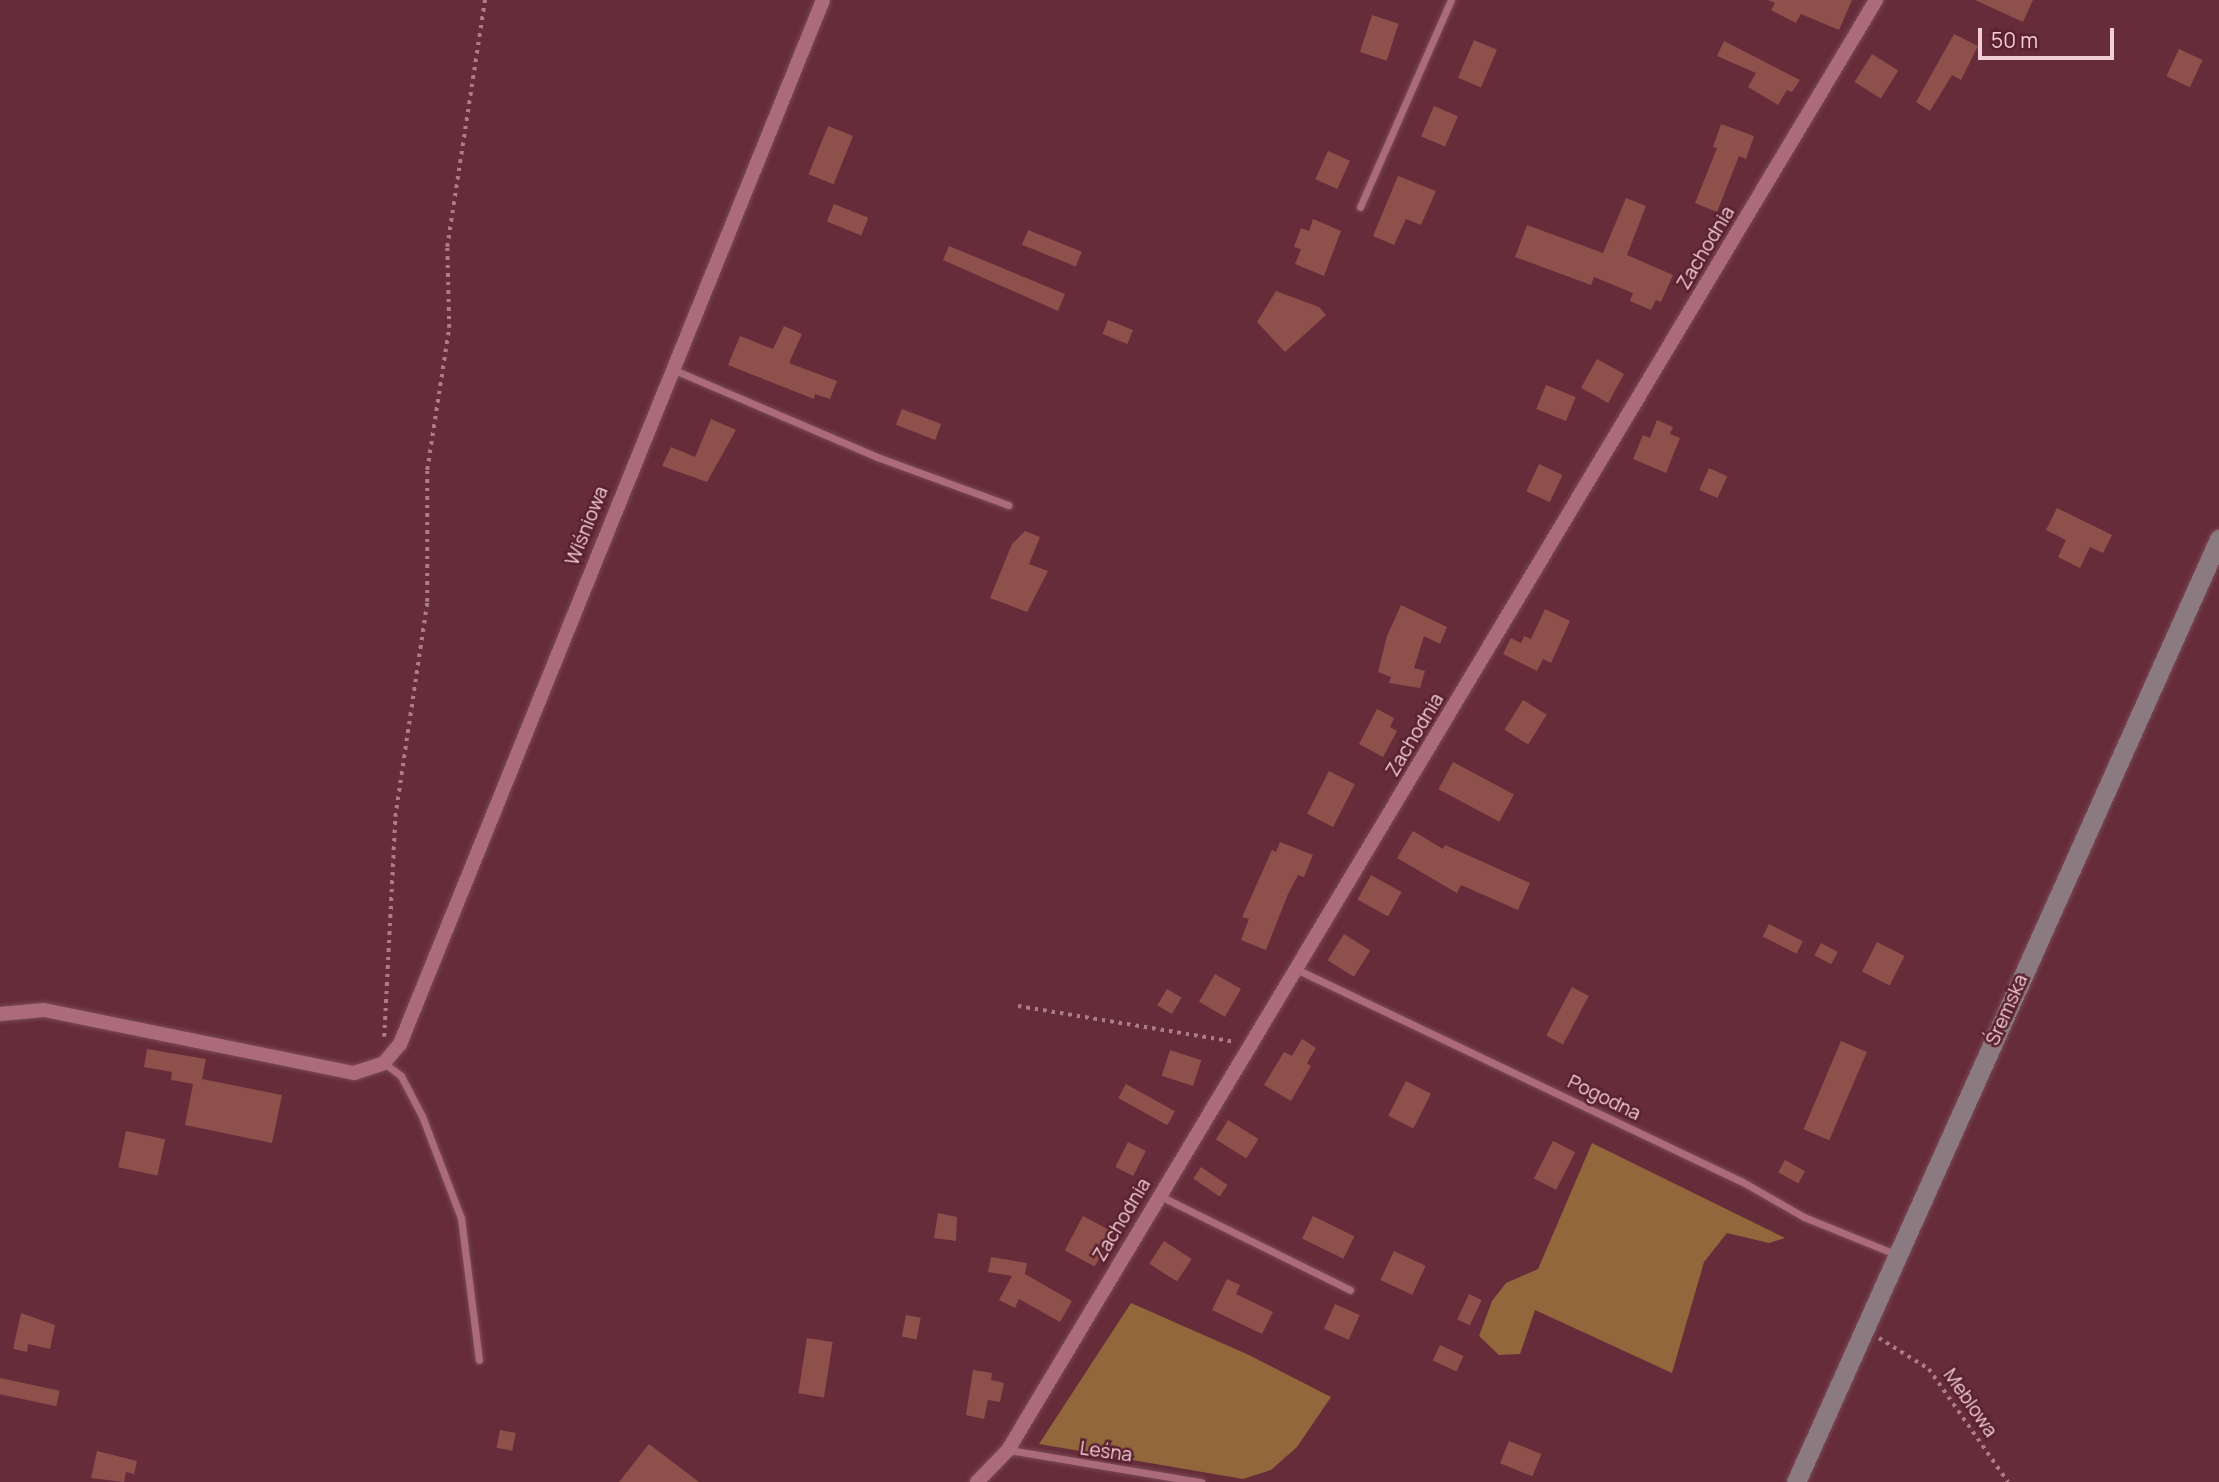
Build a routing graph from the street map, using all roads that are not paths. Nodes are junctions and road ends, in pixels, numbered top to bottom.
1 (823, 0) edge
2 (1451, 0) edge
3 (1876, 0) edge
4 (1360, 207) dead end
5 (671, 369) junction
6 (1008, 505) dead end
7 (2219, 539) edge
8 (1296, 969) junction
9 (6, 1012) edge
10 (384, 1063) junction
11 (1160, 1195) junction
12 (1897, 1255) junction
13 (1350, 1290) dead end
14 (479, 1360) dead end
15 (1008, 1450) junction
16 (977, 1482) edge
17 (1201, 1482) edge
18 (1796, 1482) edge

1 - 5 street, Wiśniowa
2 - 4 lane
3 - 8 street, Zachodnia
5 - 6 lane
5 - 10 street, Wiśniowa
7 - 12 main road, Śremska
8 - 11 street, Zachodnia
8 - 12 lane, Pogodna
9 - 10 street
10 - 14 lane
11 - 13 lane
11 - 15 street, Zachodnia
12 - 18 main road, Śremska
15 - 16 street, Zachodnia
15 - 17 lane, Leśna

